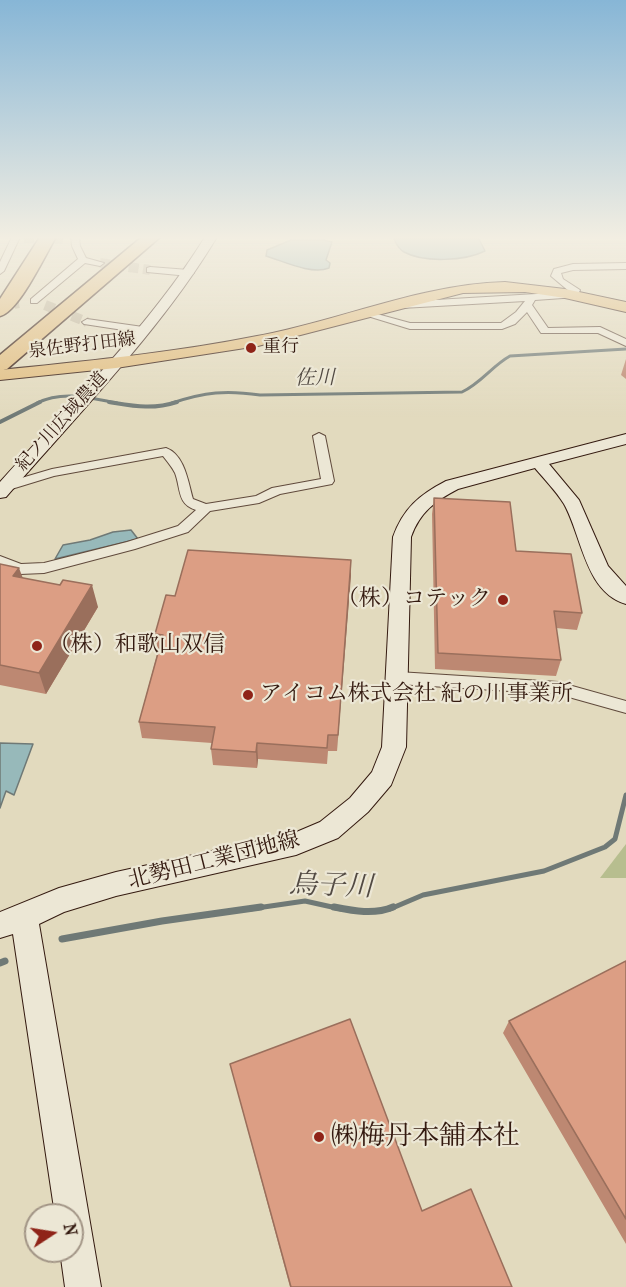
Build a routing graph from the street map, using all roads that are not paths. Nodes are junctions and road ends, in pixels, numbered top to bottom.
1 (11, 297) edge
2 (35, 297) edge
3 (80, 297) edge
4 (86, 297) edge
5 (170, 297) edge
6 (430, 297) edge
7 (559, 297) edge
8 (582, 297) edge
9 (530, 301) junction
10 (45, 305) tunnel mouth
11 (397, 305) junction
12 (626, 308) edge
13 (0, 311) tunnel mouth
14 (366, 314) junction
15 (87, 322) tunnel mouth
16 (143, 330) junction
17 (626, 343) edge
18 (20, 348) junction
19 (116, 363) junction
20 (1, 367) edge
21 (319, 436) dead end
22 (626, 440) edge
23 (539, 463) junction
24 (3, 490) edge
25 (206, 508) junction
26 (0, 561) edge
27 (626, 597) edge
28 (398, 678) junction
29 (626, 707) edge
30 (12, 921) edge
31 (69, 1203) edge
32 (79, 1263) edge
33 (83, 1287) edge

1 - 13 highway
2 - 10 street
3 - 18 highway
4 - 18 highway
5 - 16 street, 紀ノ川広域農道
6 - 11 main road, 泉佐野打田線
7 - 9 street
8 - 12 main road, 泉佐野打田線
9 - 11 street
9 - 14 street
9 - 17 street
11 - 14 main road, 泉佐野打田線
14 - 19 main road, 泉佐野打田線
15 - 16 street
16 - 19 street, 紀ノ川広域農道
18 - 20 highway
19 - 20 main road, 泉佐野打田線
19 - 24 street, 紀ノ川広域農道
21 - 25 street
22 - 23 street, 北勢田工業団地線
23 - 27 street
23 - 28 street, 北勢田工業団地線
24 - 25 street
25 - 26 street
28 - 29 street
28 - 30 street, 北勢田工業団地線
30 - 31 street
32 - 33 street

